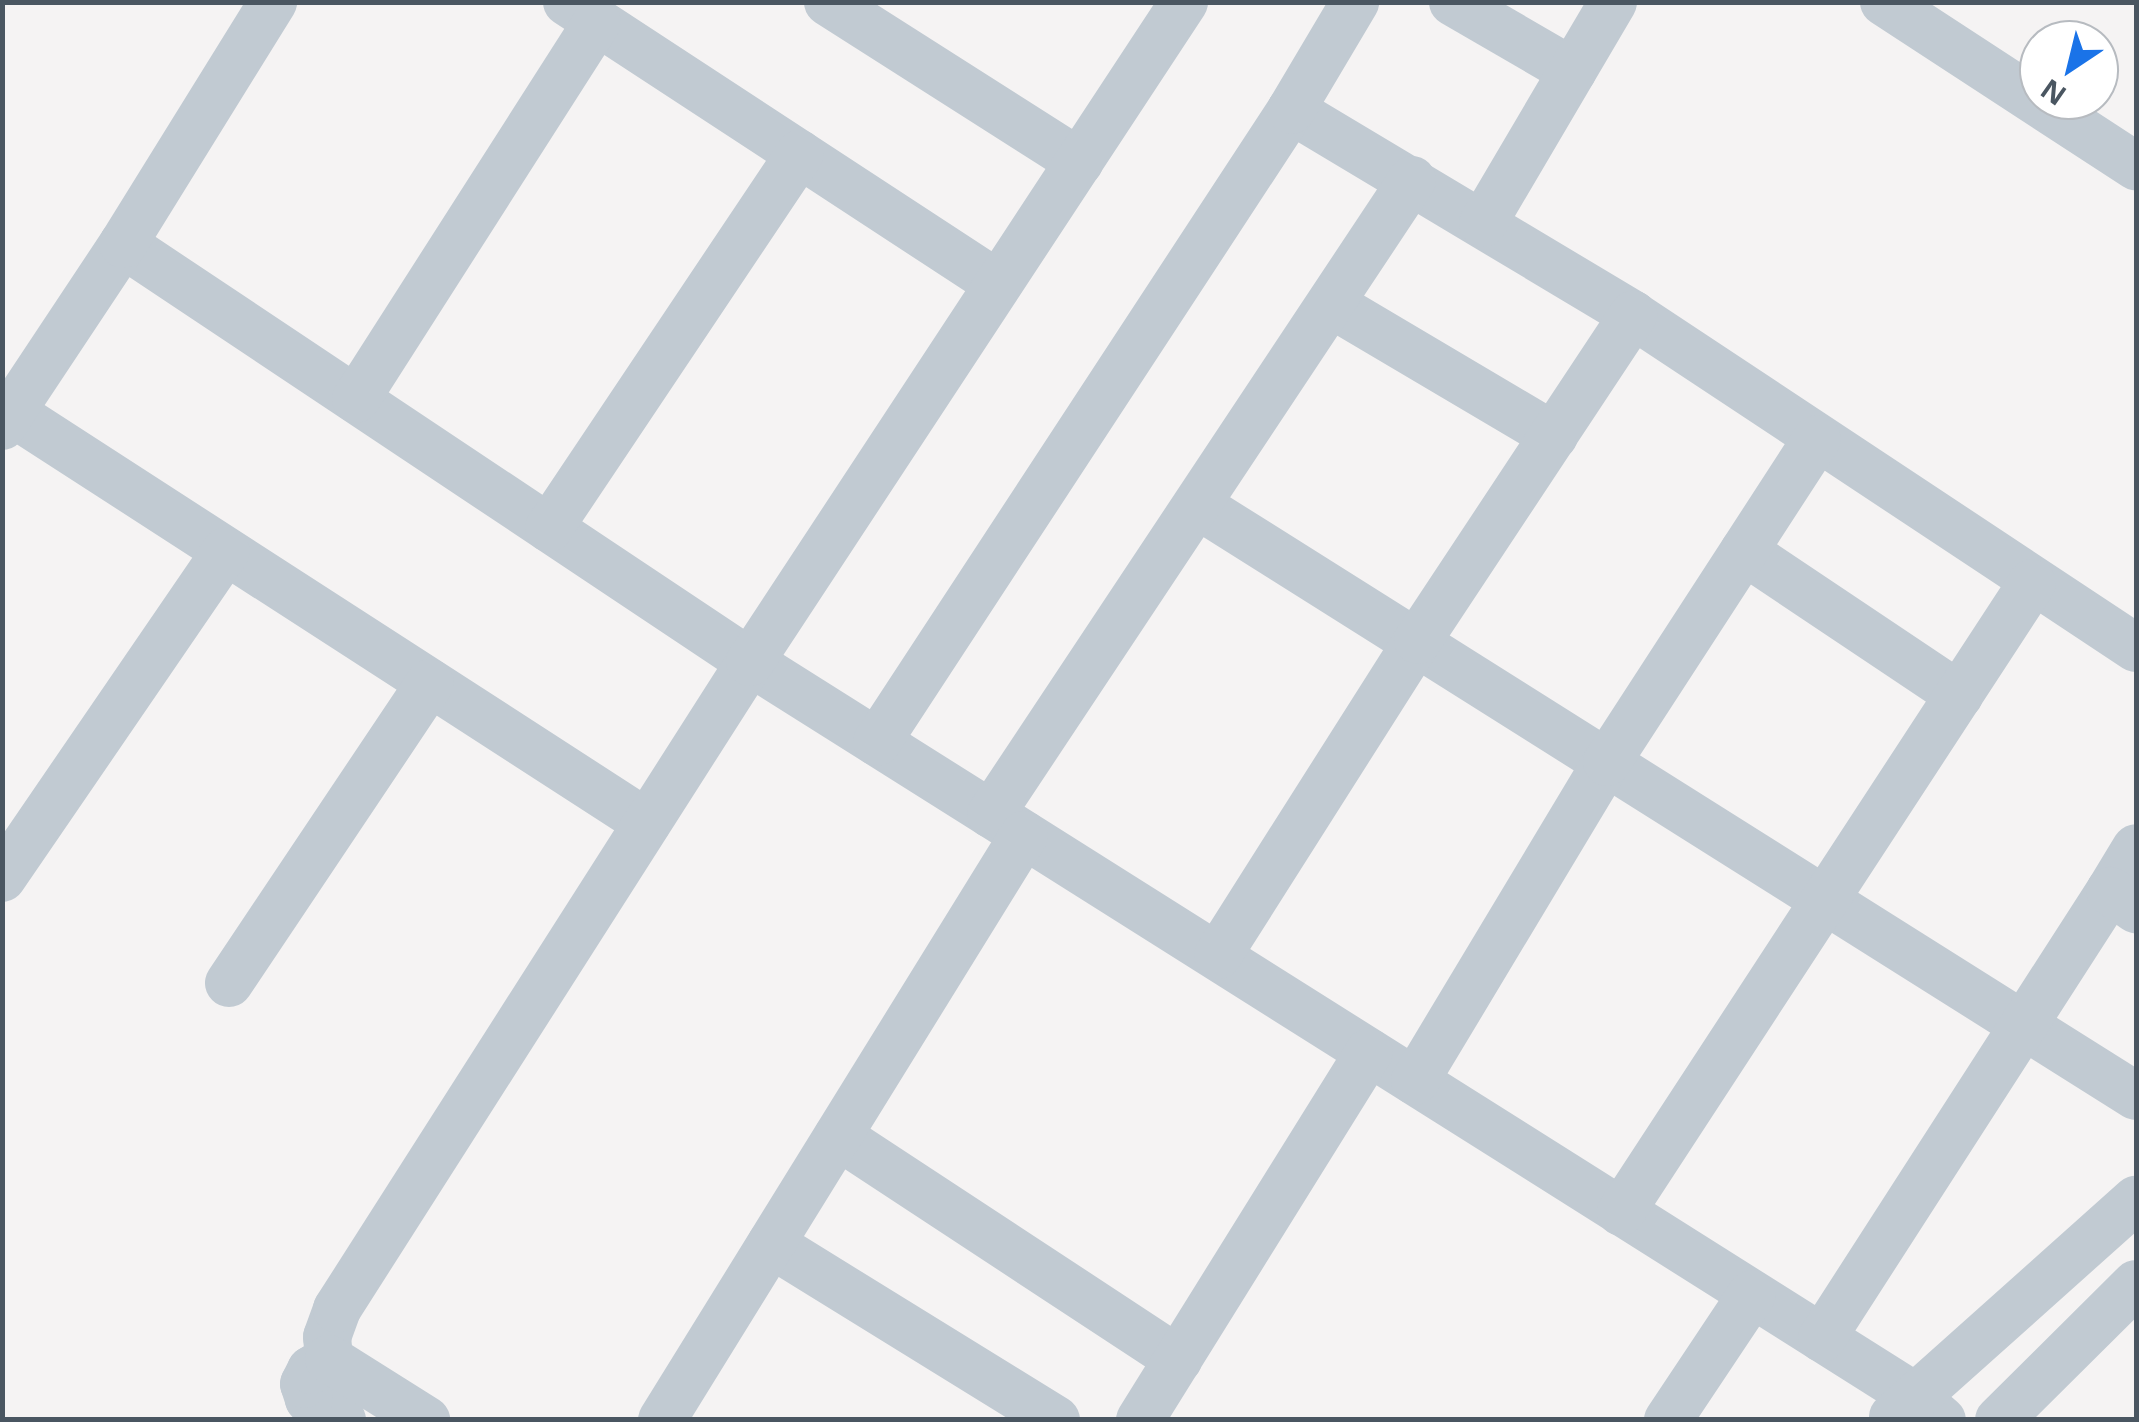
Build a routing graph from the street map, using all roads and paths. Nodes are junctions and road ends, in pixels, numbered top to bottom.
1 (273, 2) edge
2 (828, 2) edge
3 (1184, 2) edge
4 (1355, 2) edge
5 (1454, 2) edge
6 (1613, 2) edge
7 (1884, 2) edge
8 (582, 12) edge
9 (876, 15) edge
10 (1572, 71) junction
11 (1291, 110) junction
12 (799, 154) junction
13 (1079, 162) junction
14 (2136, 166) edge
15 (1412, 180) junction
16 (1483, 223) junction
17 (123, 244) junction
18 (998, 284) junction
19 (1331, 304) junction
20 (1633, 315) junction
21 (356, 399) junction
22 (7, 418) edge
23 (1554, 436) junction
24 (1817, 439) junction
25 (1199, 506) junction
26 (548, 528) junction
27 (226, 551) junction
28 (1744, 551) junction
29 (2032, 582) junction
30 (1418, 640) junction
31 (2136, 648) edge
32 (750, 662) junction
33 (430, 682) junction
34 (1960, 694) junction
35 (877, 742) junction
36 (1607, 762) junction
37 (647, 823) junction
38 (1008, 824) junction
39 (2136, 848) edge
40 (2, 878) edge
41 (1828, 900) junction
42 (2123, 900) edge
43 (1218, 955) junction
44 (229, 983) dead end
45 (2024, 1024) junction
46 (1368, 1052) junction
47 (1414, 1081) junction
48 (2136, 1096) edge
49 (838, 1136) junction
50 (2136, 1200) edge
51 (1622, 1212) junction
52 (771, 1244) junction
53 (2136, 1284) edge
54 (1752, 1294) junction
55 (1822, 1338) junction
56 (329, 1358) junction
57 (1178, 1359) junction
58 (1916, 1412) edge
59 (342, 1420) edge
60 (426, 1420) edge
61 (662, 1420) edge
62 (1056, 1420) edge
63 (1140, 1420) edge
64 (1668, 1420) edge
65 (1999, 1420) edge

1 - 17 street
2 - 9 street
3 - 13 street
4 - 11 street
5 - 10 street
6 - 10 street
7 - 14 street
8 - 12 street
8 - 21 street
9 - 13 street
10 - 16 street
11 - 15 street
11 - 35 street
12 - 18 street
12 - 26 street
13 - 18 street
15 - 16 street
15 - 19 street
16 - 20 street
17 - 21 street
17 - 22 street
18 - 32 street
19 - 23 street
19 - 25 street
20 - 23 street
20 - 24 street
21 - 26 street
22 - 27 street
23 - 30 street
24 - 28 street
24 - 29 street
25 - 30 street
25 - 38 street
26 - 32 street
27 - 33 street
27 - 40 street
28 - 34 street
28 - 36 street
29 - 31 street
29 - 34 street
30 - 36 street
30 - 43 street
32 - 35 street
32 - 37 street
33 - 37 street
33 - 44 street
34 - 41 street
35 - 38 street
36 - 41 street
36 - 47 street
37 - 56 street
38 - 43 street
38 - 49 street
39 - 42 street
41 - 45 street
41 - 51 street
42 - 45 street
43 - 46 street
45 - 48 street
45 - 55 street
46 - 47 street
46 - 57 street
47 - 51 street
49 - 52 street
49 - 57 street
50 - 58 street
51 - 54 street
52 - 61 street
52 - 62 street
53 - 65 street
54 - 55 street
54 - 64 street
55 - 58 street
56 - 59 street
56 - 60 street
57 - 63 street

